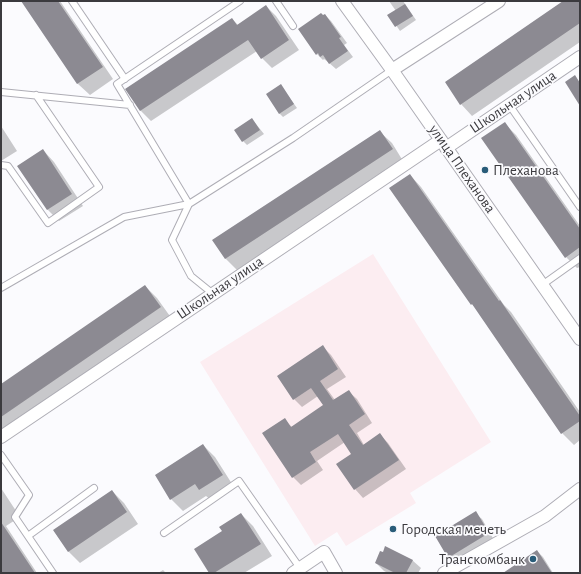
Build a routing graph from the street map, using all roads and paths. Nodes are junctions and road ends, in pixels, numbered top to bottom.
1 (72, 1) edge
2 (240, 1) edge
3 (276, 1) edge
4 (342, 1) edge
5 (499, 1) edge
6 (293, 26) dead end
7 (580, 57) edge
8 (392, 70) junction
9 (125, 79) junction
10 (1, 92) edge
11 (36, 95) junction
12 (130, 105) junction
13 (510, 106) junction
14 (444, 144) junction
15 (1, 165) edge
16 (189, 204) junction
17 (580, 207) edge
18 (580, 258) edge
19 (542, 284) junction
20 (1, 288) edge
21 (212, 294) junction
22 (580, 339) edge
23 (1, 437) edge
24 (1, 455) edge
25 (94, 488) dead end
26 (580, 489) edge
27 (164, 533) dead end
28 (28, 536) junction
29 (297, 571) edge
30 (53, 573) edge
31 (336, 573) edge
32 (444, 573) edge

1 - 9 lane
2 - 9 lane
3 - 6 lane
4 - 8 street, улица Плеханова
5 - 8 street
7 - 13 street, Школьная улица
8 - 14 street, улица Плеханова
8 - 16 lane
9 - 12 lane
10 - 11 lane
11 - 12 lane
11 - 15 lane
12 - 16 lane
13 - 14 street, Школьная улица
13 - 17 lane
14 - 19 street, улица Плеханова
14 - 21 street, Школьная улица
16 - 20 lane
16 - 21 lane
18 - 19 lane
19 - 22 street, улица Плеханова
21 - 23 street, Школьная улица
24 - 28 lane
25 - 28 lane
26 - 32 street
27 - 29 lane
28 - 30 lane
29 - 31 street

